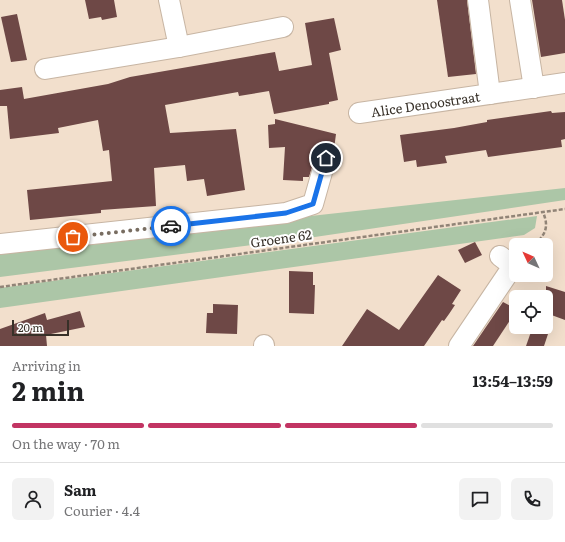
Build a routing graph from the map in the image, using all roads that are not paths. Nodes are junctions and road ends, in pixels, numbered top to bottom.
1 (169, 0) edge
2 (478, 0) edge
3 (520, 0) edge
4 (283, 27) dead end
5 (179, 47) junction
6 (45, 69) dead end
7 (565, 83) edge
8 (534, 88) junction
9 (490, 94) junction
10 (359, 113) dead end
11 (326, 158) dead end
12 (0, 244) edge
13 (500, 256) dead end
14 (459, 346) edge

1 - 5 street
2 - 9 street, Alice Denoostraat
3 - 8 street
4 - 5 street
5 - 6 street
7 - 8 street, Alice Denoostraat
8 - 9 street, Alice Denoostraat
9 - 10 street, Alice Denoostraat
11 - 12 street
13 - 14 street

